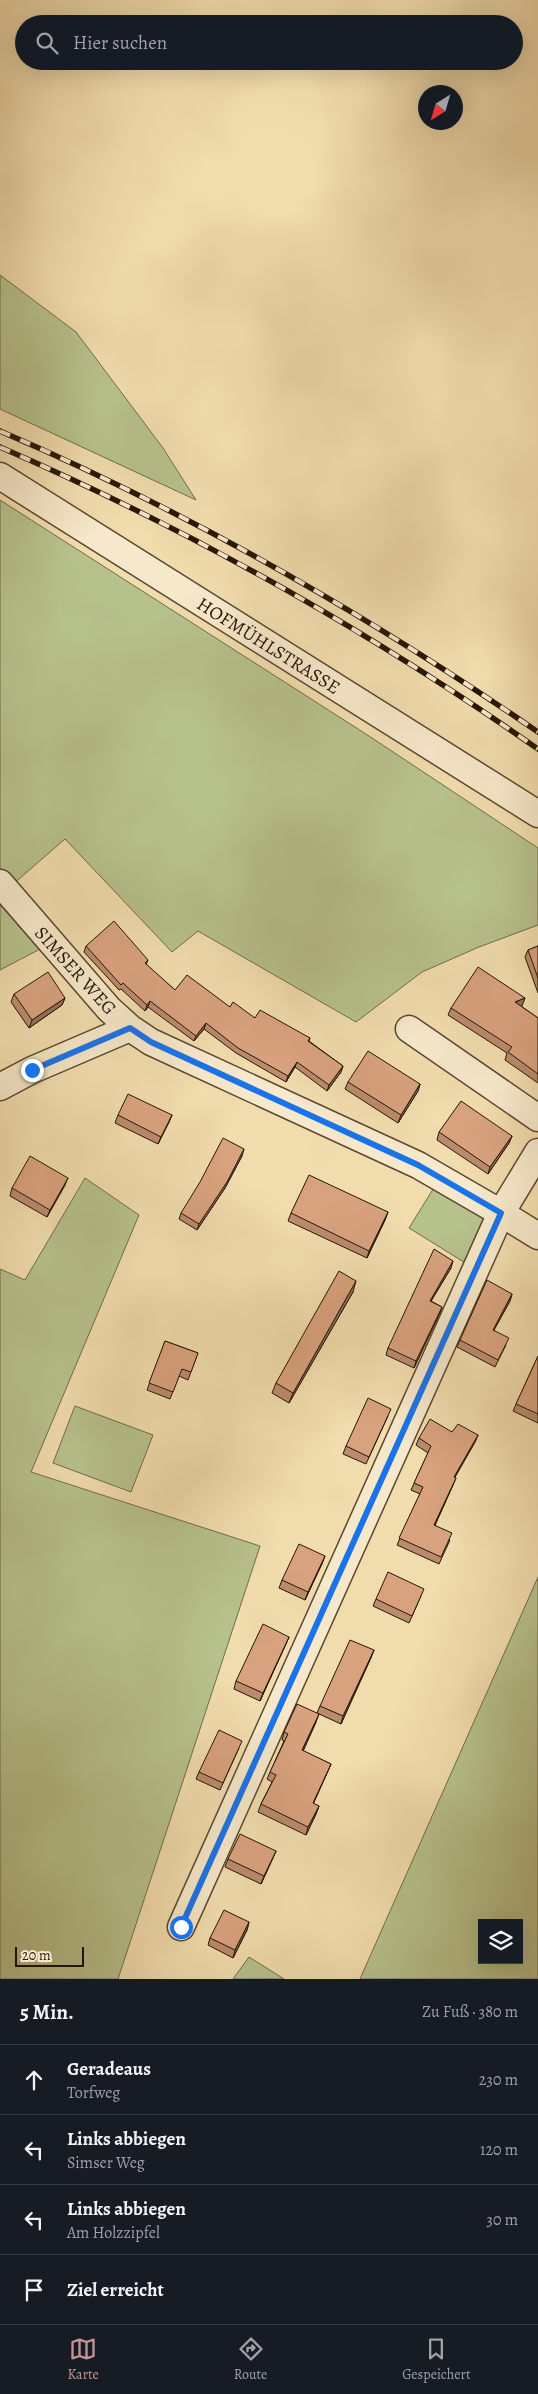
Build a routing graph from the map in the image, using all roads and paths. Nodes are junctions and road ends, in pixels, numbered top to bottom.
1 (0, 476) edge
2 (538, 814) edge
3 (0, 882) edge
4 (130, 1028) junction
5 (409, 1029) dead end
6 (0, 1086) edge
7 (538, 1118) edge
8 (538, 1152) edge
9 (501, 1213) junction
10 (538, 1236) edge
11 (181, 1927) dead end

1 - 2 street, HOFMÜHLSTRASSE
3 - 4 street, SIMSER WEG
4 - 6 street
4 - 9 street, SIMSER WEG
5 - 7 street
8 - 9 street
9 - 10 street, SIMSER WEG
9 - 11 street

